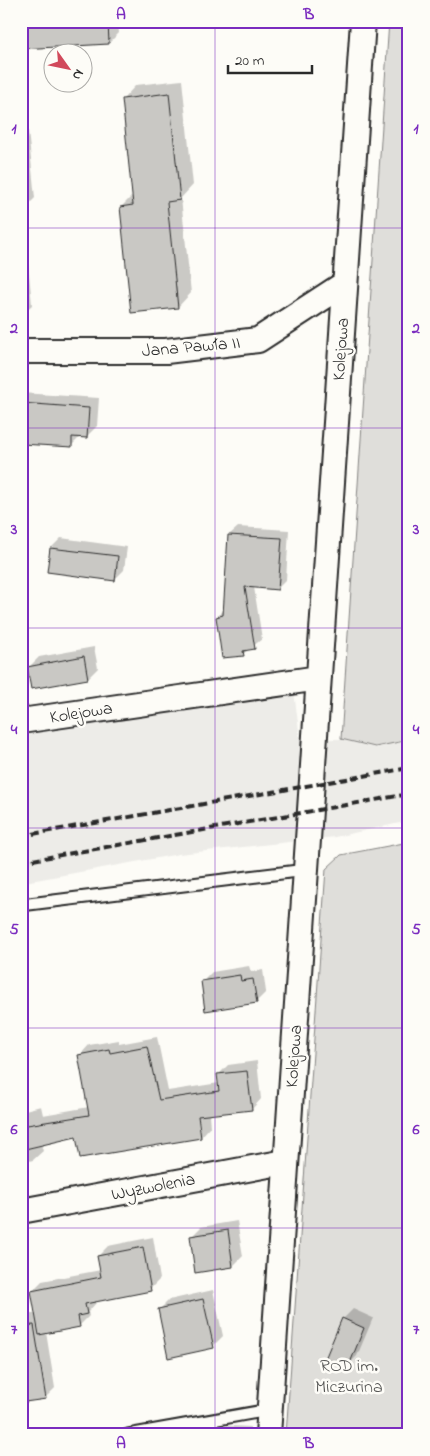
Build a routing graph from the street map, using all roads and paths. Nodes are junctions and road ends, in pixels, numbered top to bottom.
1 (363, 21) edge
2 (344, 284) junction
3 (21, 351) edge
4 (319, 678) junction
5 (21, 721) edge
6 (306, 870) junction
7 (21, 905) edge
8 (285, 1162) junction
9 (21, 1211) edge
10 (269, 1410) junction
11 (128, 1435) edge
12 (268, 1435) edge

1 - 2 street, Kolejowa
2 - 3 street, Jana Pawła II
2 - 4 street, Kolejowa
4 - 5 street, Kolejowa
4 - 6 street, Kolejowa
6 - 7 lane
6 - 8 street, Kolejowa
8 - 9 street, Wyzwolenia
8 - 10 street, Kolejowa
10 - 11 lane
10 - 12 street, Kolejowa

